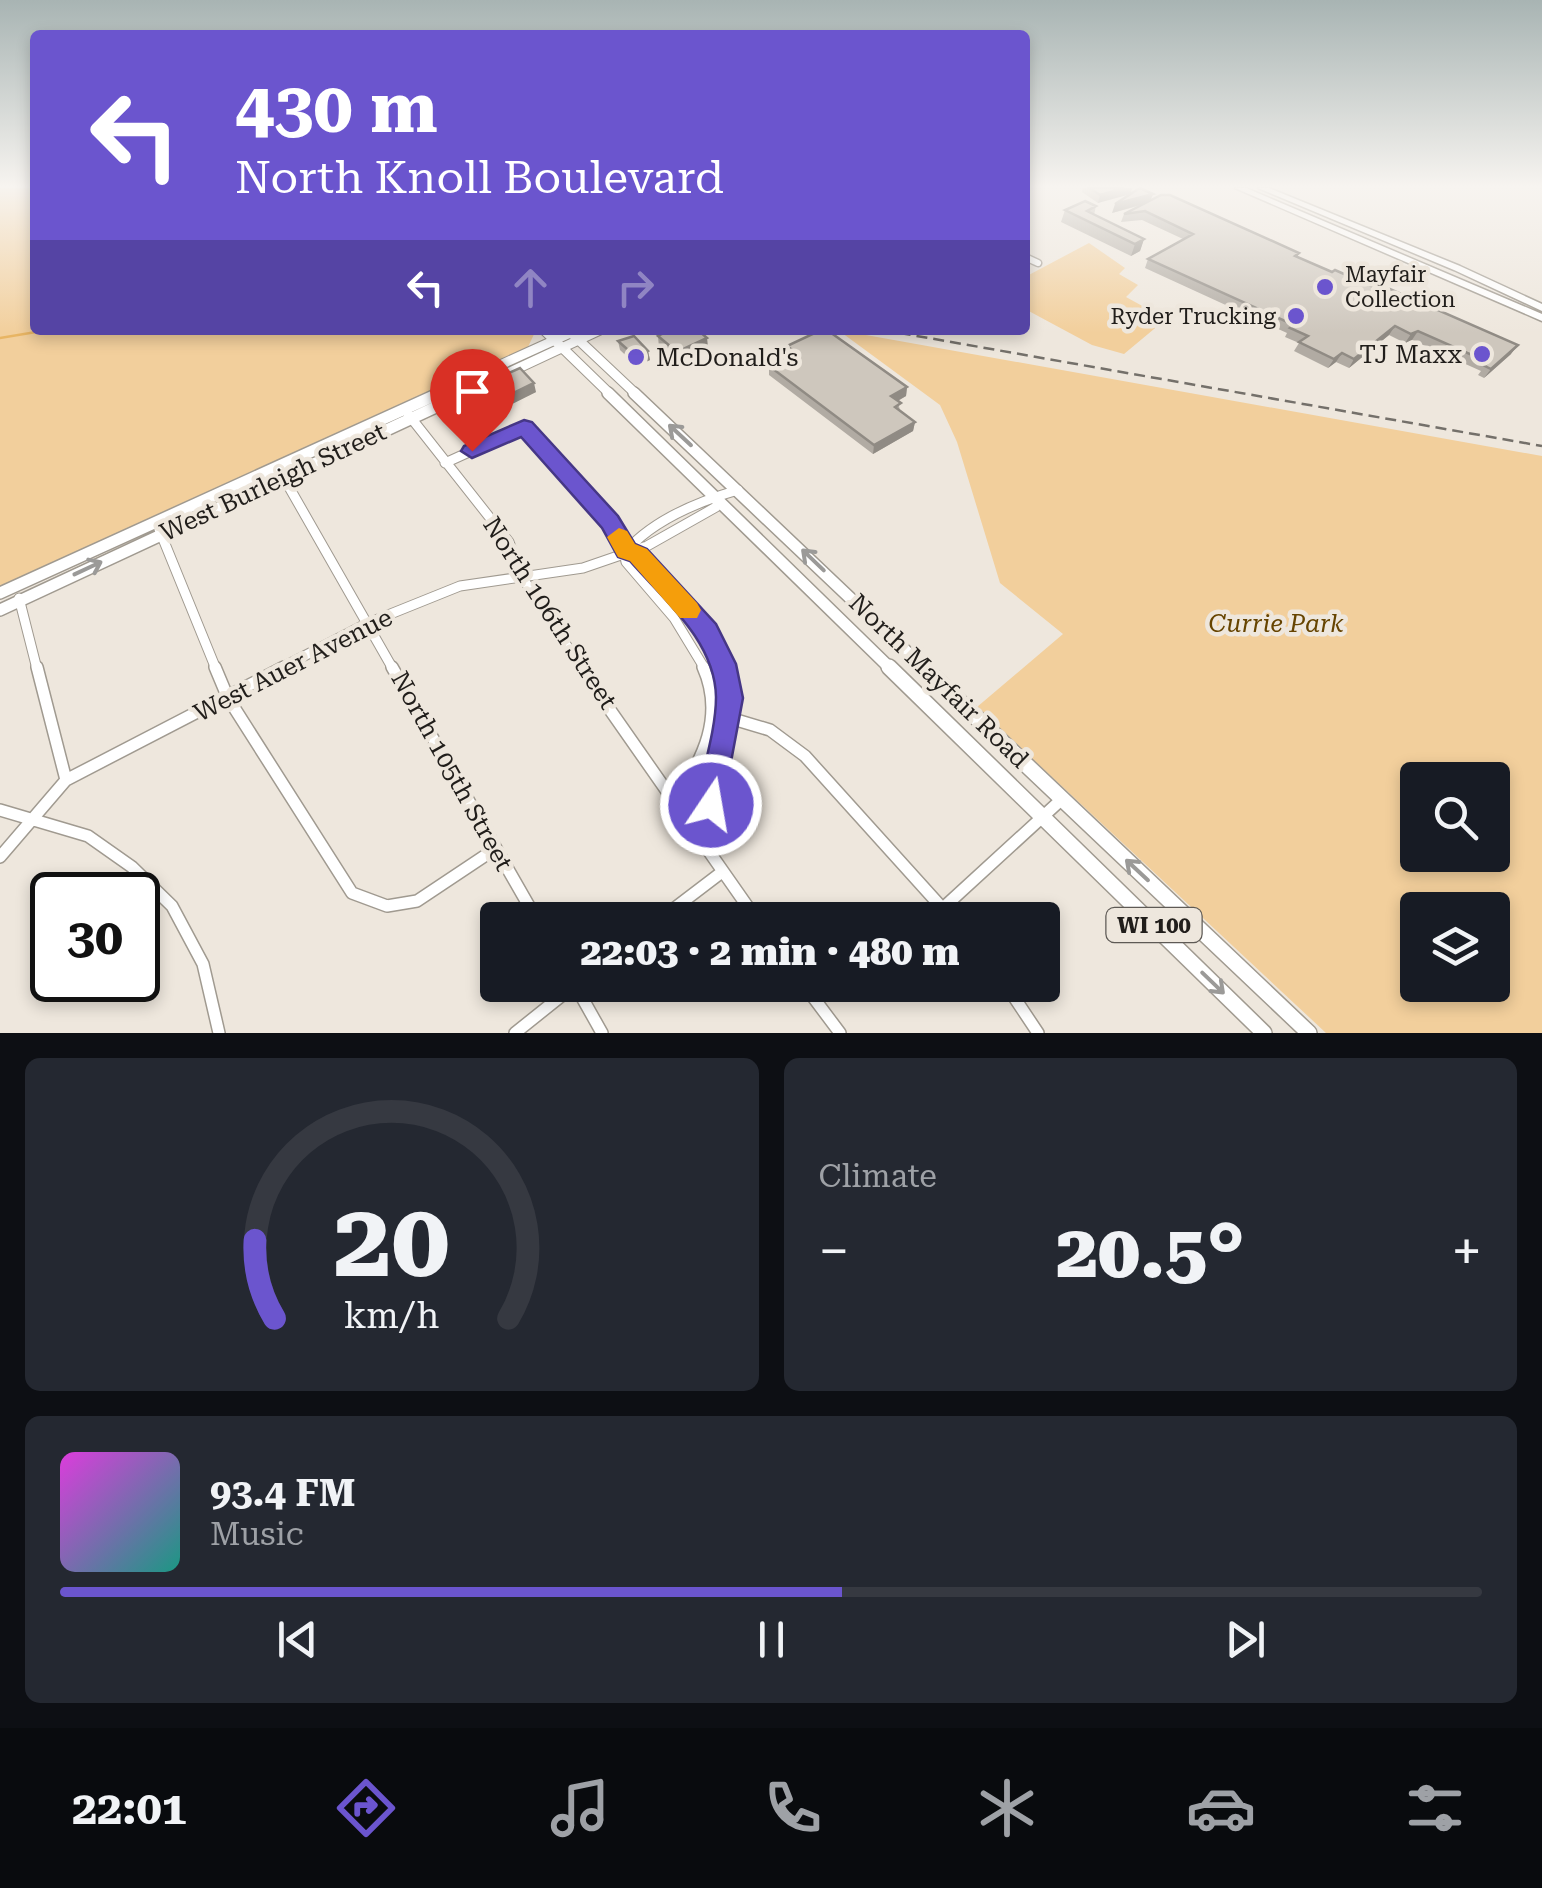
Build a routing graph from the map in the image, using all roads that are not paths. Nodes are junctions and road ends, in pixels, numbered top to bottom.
1 (1348, 236) edge
2 (1354, 236) edge
3 (1377, 236) edge
4 (1030, 260) edge
5 (1038, 264) dead end
6 (1454, 278) junction
7 (1542, 308) edge
8 (1542, 318) edge
9 (541, 335) edge
10 (597, 335) edge
11 (567, 336) edge
12 (536, 349) junction
13 (592, 352) junction
14 (605, 365) junction
15 (408, 413) junction
16 (445, 463) junction
17 (280, 472) junction
18 (738, 490) junction
19 (719, 498) junction
20 (159, 528) junction
21 (626, 550) junction
22 (522, 578) junction
23 (16, 586) junction
24 (0, 593) edge
25 (20, 600) junction
26 (0, 610) edge
27 (368, 623) junction
28 (228, 698) junction
29 (712, 713) junction
30 (729, 716) junction
31 (66, 780) junction
32 (1062, 799) junction
33 (676, 800) junction
34 (0, 810) edge
35 (1044, 817) junction
36 (34, 818) junction
37 (697, 836) junction
38 (495, 850) junction
39 (0, 858) edge
40 (722, 872) junction
41 (526, 902) edge
42 (683, 902) edge
43 (744, 902) edge
44 (938, 902) edge
45 (950, 902) edge
46 (554, 1002) edge
47 (585, 1002) edge
48 (817, 1002) edge
49 (1017, 1002) edge
50 (219, 1033) edge
51 (515, 1033) edge
52 (602, 1033) edge
53 (840, 1033) edge
54 (1038, 1033) edge
55 (1264, 1033) edge
56 (1309, 1033) edge

1 - 6 highway
2 - 6 highway
3 - 7 highway
4 - 5 street
6 - 8 highway
9 - 12 main road
10 - 13 main road
11 - 12 main road, West Burleigh Street
11 - 13 main road, North Mayfair Road / WI 100
11 - 14 main road
11 - 15 main road, West Burleigh Street
11 - 19 main road, North Mayfair Road / WI 100
12 - 15 main road, West Burleigh Street
13 - 14 main road, North Mayfair Road / WI 100
18 -> 14 main road, North Mayfair Road / WI 100
15 - 16 street, North 106th Street
15 - 17 main road, West Burleigh Street
16 - 21 street
16 - 22 street, North 106th Street
17 - 20 main road, West Burleigh Street
17 - 27 street, North 105th Street
18 - 19 street, West Auer Avenue
32 -> 18 main road, North Mayfair Road / WI 100
19 - 21 street, West Auer Avenue
19 - 35 main road, North Mayfair Road / WI 100
20 - 23 main road, West Burleigh Street
25 -> 20 main road, West Burleigh Street
20 - 28 street
21 - 22 street, West Auer Avenue
21 - 29 street
21 - 30 street
22 - 27 street, West Auer Avenue
22 - 33 street, North 106th Street
23 - 24 main road, West Burleigh Street
23 - 25 street
25 - 26 main road, West Burleigh Street
25 - 31 street
27 - 28 street, West Auer Avenue
27 - 38 street, North 105th Street
28 - 31 street, West Auer Avenue
28 - 38 street
29 - 30 street
29 - 33 street
30 - 37 street
30 - 44 street
31 - 36 street, West Auer Avenue
32 - 35 street
56 -> 32 main road, North Mayfair Road / WI 100
33 - 37 street, North 106th Street
34 - 36 street
35 - 45 street
35 -> 55 main road, North Mayfair Road / WI 100
36 - 39 street, West Auer Avenue
36 - 50 street
37 - 40 street, North 106th Street
38 - 41 street, North 105th Street
40 - 42 street
40 - 43 street
46 - 51 street
47 - 52 street
48 - 53 street
49 - 54 street

